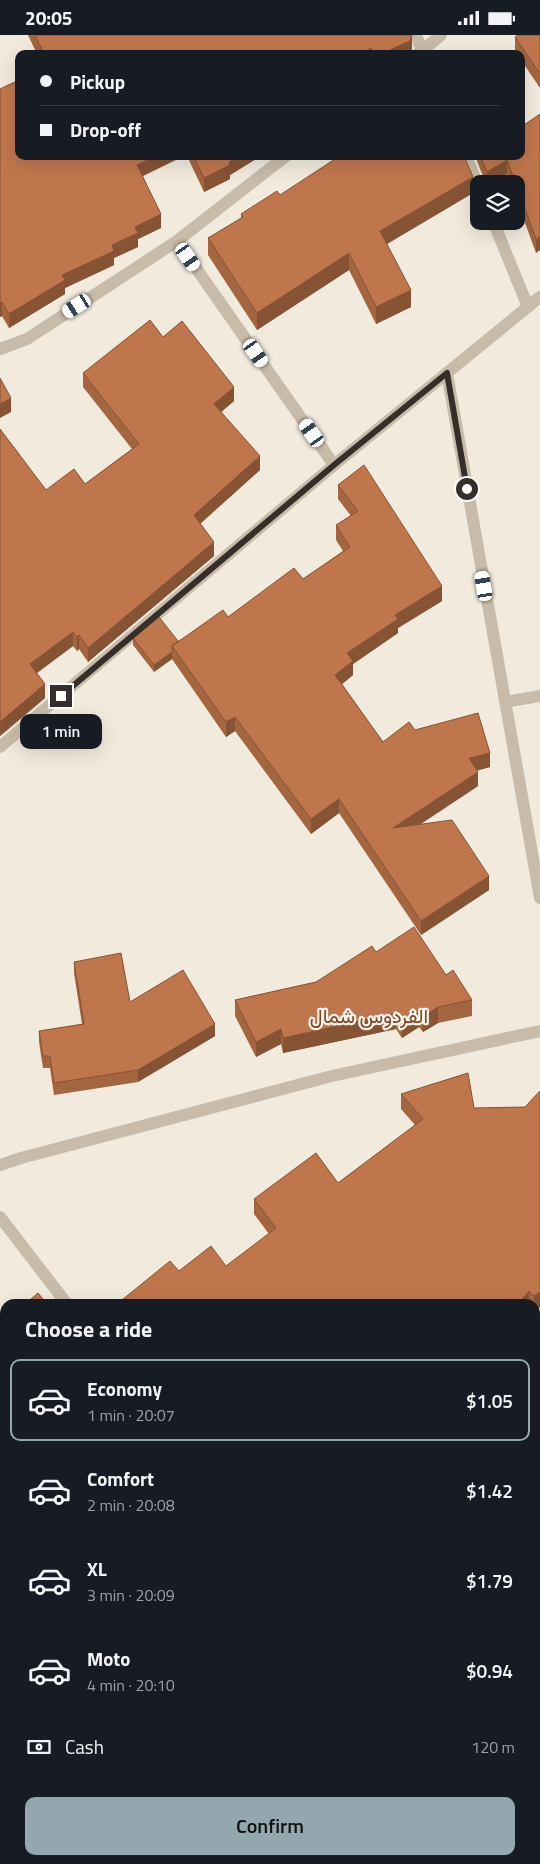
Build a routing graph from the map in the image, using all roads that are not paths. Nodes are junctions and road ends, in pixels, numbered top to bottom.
1 (416, 35) edge
2 (441, 35) edge
3 (420, 50) edge
4 (424, 50) edge
5 (281, 160) edge
6 (468, 160) edge
7 (474, 175) edge
8 (497, 230) edge
9 (177, 241) junction
10 (540, 297) edge
11 (528, 307) junction
12 (0, 349) edge
13 (447, 373) junction
14 (334, 465) junction
15 (540, 696) edge
16 (504, 702) junction
17 (0, 747) edge
18 (540, 899) edge
19 (540, 1031) edge
20 (0, 1165) edge
21 (0, 1217) edge
22 (63, 1299) edge

1 - 3 street
2 - 4 street
5 - 9 street
6 - 7 street
8 - 11 street
9 - 12 street
9 - 14 street
10 - 11 street
11 - 13 street
13 - 14 street
13 - 16 street
14 - 17 street
15 - 16 street
16 - 18 street
19 - 20 street
21 - 22 street

